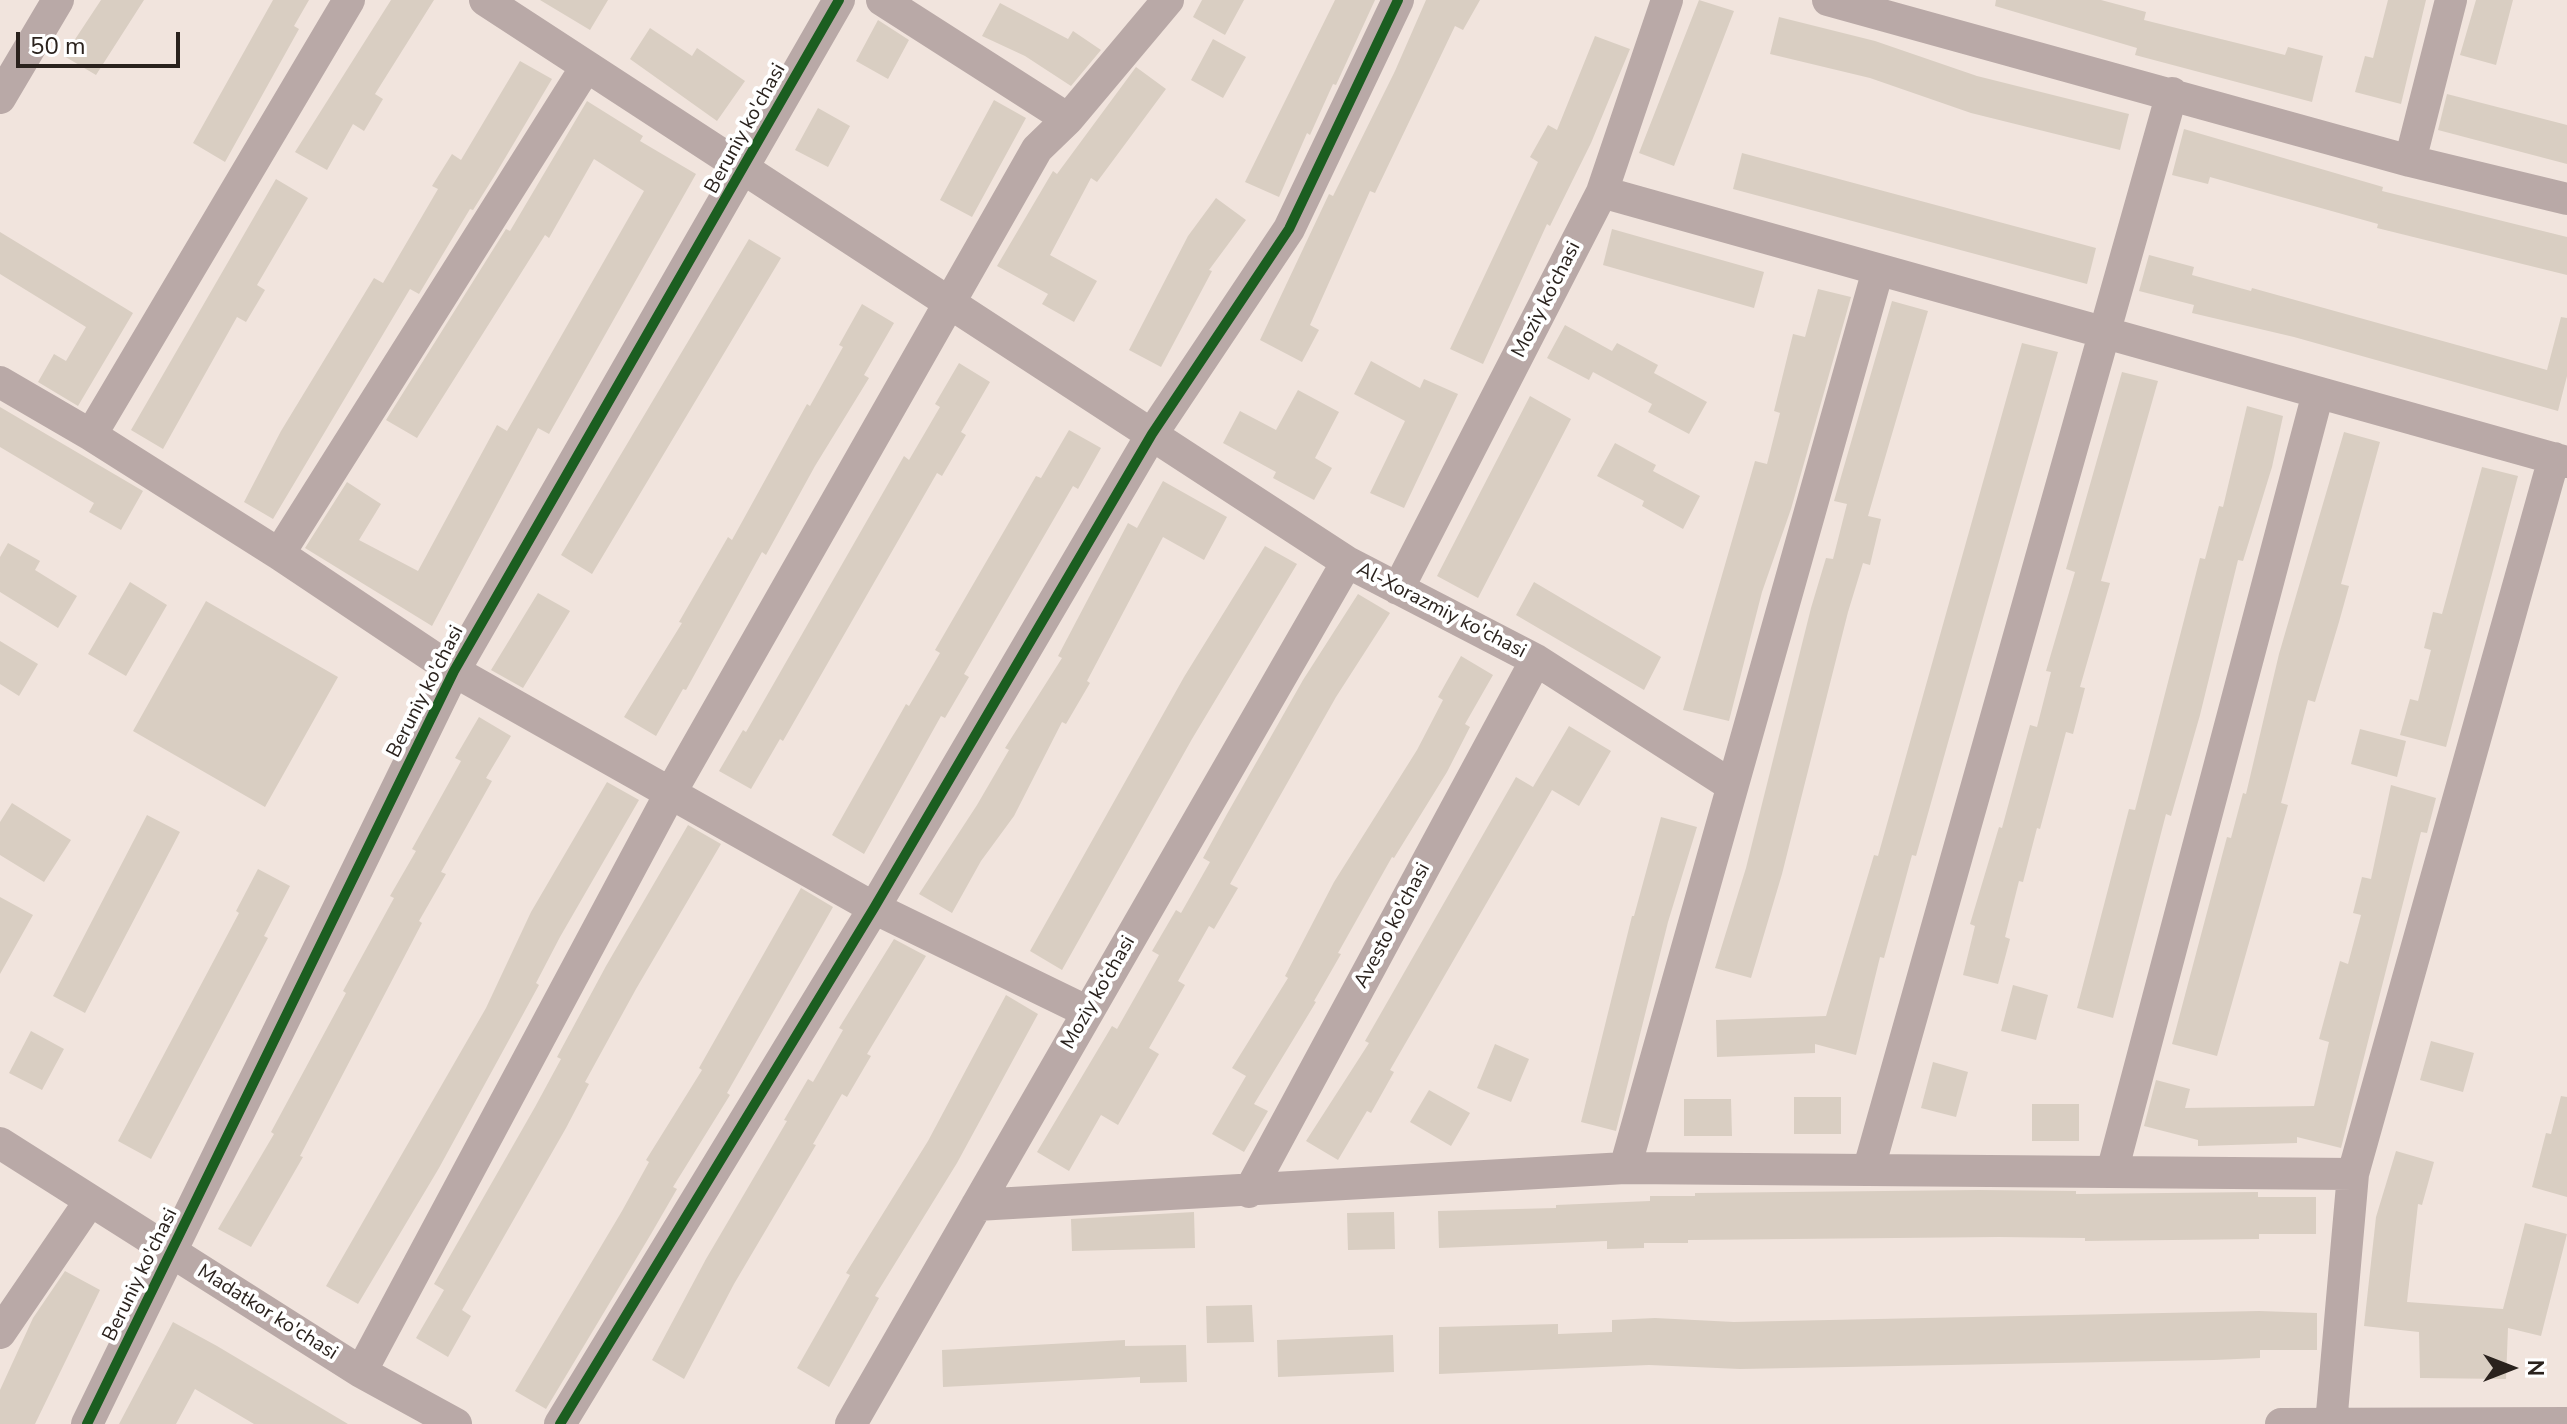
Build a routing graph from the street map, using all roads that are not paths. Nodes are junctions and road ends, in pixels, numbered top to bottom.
1 (58, 0) edge
2 (349, 0) edge
3 (485, 0) edge
4 (839, 0) edge
5 (882, 0) edge
6 (1168, 0) edge
7 (1398, 0) edge
8 (1667, 0) edge
9 (1828, 0) edge
10 (2451, 0) edge
11 (586, 67) junction
12 (2172, 93) junction
13 (0, 98) edge
14 (1068, 119) junction
15 (2410, 161) junction
16 (743, 172) junction
17 (1602, 192) junction
18 (2567, 199) edge
19 (1878, 270) junction
20 (952, 302) junction
21 (2103, 331) junction
22 (0, 382) edge
23 (2318, 393) junction
24 (1152, 434) junction
25 (91, 435) junction
26 (2560, 460) edge
27 (279, 554) junction
28 (1347, 562) junction
29 (1398, 589) junction
30 (1536, 660) junction
31 (454, 671) junction
32 (1731, 785) junction
33 (671, 792) junction
34 (874, 908) junction
35 (1088, 1012) junction
36 (0, 1143) edge
37 (1625, 1168) junction
38 (1869, 1168) junction
39 (2112, 1172) junction
40 (2353, 1174) junction
41 (1249, 1192) junction
42 (90, 1201) junction
43 (977, 1205) junction
44 (172, 1254) junction
45 (0, 1333) edge
46 (361, 1372) junction
47 (2567, 1423) edge
48 (87, 1424) edge
49 (456, 1424) edge
50 (560, 1424) edge
51 (851, 1424) edge
52 (2281, 1424) edge
53 (2332, 1424) edge

1 - 13 street
2 - 25 street
3 - 11 street, Al-Xorazmiy ko'chasi
4 - 16 street, Beruniy ko'chasi
5 - 14 street
6 - 14 street
7 - 24 street
8 - 17 street, Moziy ko‘chasi
9 - 12 street
10 - 15 street
11 - 16 street, Al-Xorazmiy ko'chasi
11 - 27 street
12 - 15 street
12 - 21 street
14 - 20 street
15 - 18 street
16 - 20 street, Al-Xorazmiy ko'chasi
16 - 31 street, Beruniy ko'chasi
17 - 19 street
17 - 29 street, Moziy ko‘chasi
19 - 21 street
19 - 32 street
20 - 24 street, Al-Xorazmiy ko'chasi
20 - 33 street
21 - 23 street
21 - 38 street
22 - 25 street
23 - 26 street
23 - 39 street
24 - 28 street, Al-Xorazmiy ko'chasi
24 - 34 street
25 - 27 street
26 - 40 street
27 - 31 street
28 - 29 street, Al-Xorazmiy ko'chasi
28 - 35 street, Moziy ko‘chasi
29 - 30 street, Al-Xorazmiy ko'chasi
30 - 32 street, Al-Xorazmiy ko'chasi
30 - 41 street, Avesto ko'chasi
31 - 33 street
31 - 44 street, Beruniy ko'chasi
32 - 37 street
33 - 34 street
33 - 46 street
34 - 35 street
34 - 50 street
35 - 43 street, Moziy ko‘chasi
36 - 42 street, Madatkor ko'chasi
37 - 38 street
37 - 41 street
38 - 39 street
39 - 40 street
40 - 53 street
41 - 43 street
42 - 44 street, Madatkor ko'chasi
42 - 45 street
43 - 51 street, Moziy ko‘chasi
44 - 46 street, Madatkor ko'chasi
44 - 48 street, Beruniy ko'chasi
46 - 49 street, Madatkor ko'chasi
47 - 53 street
52 - 53 street

